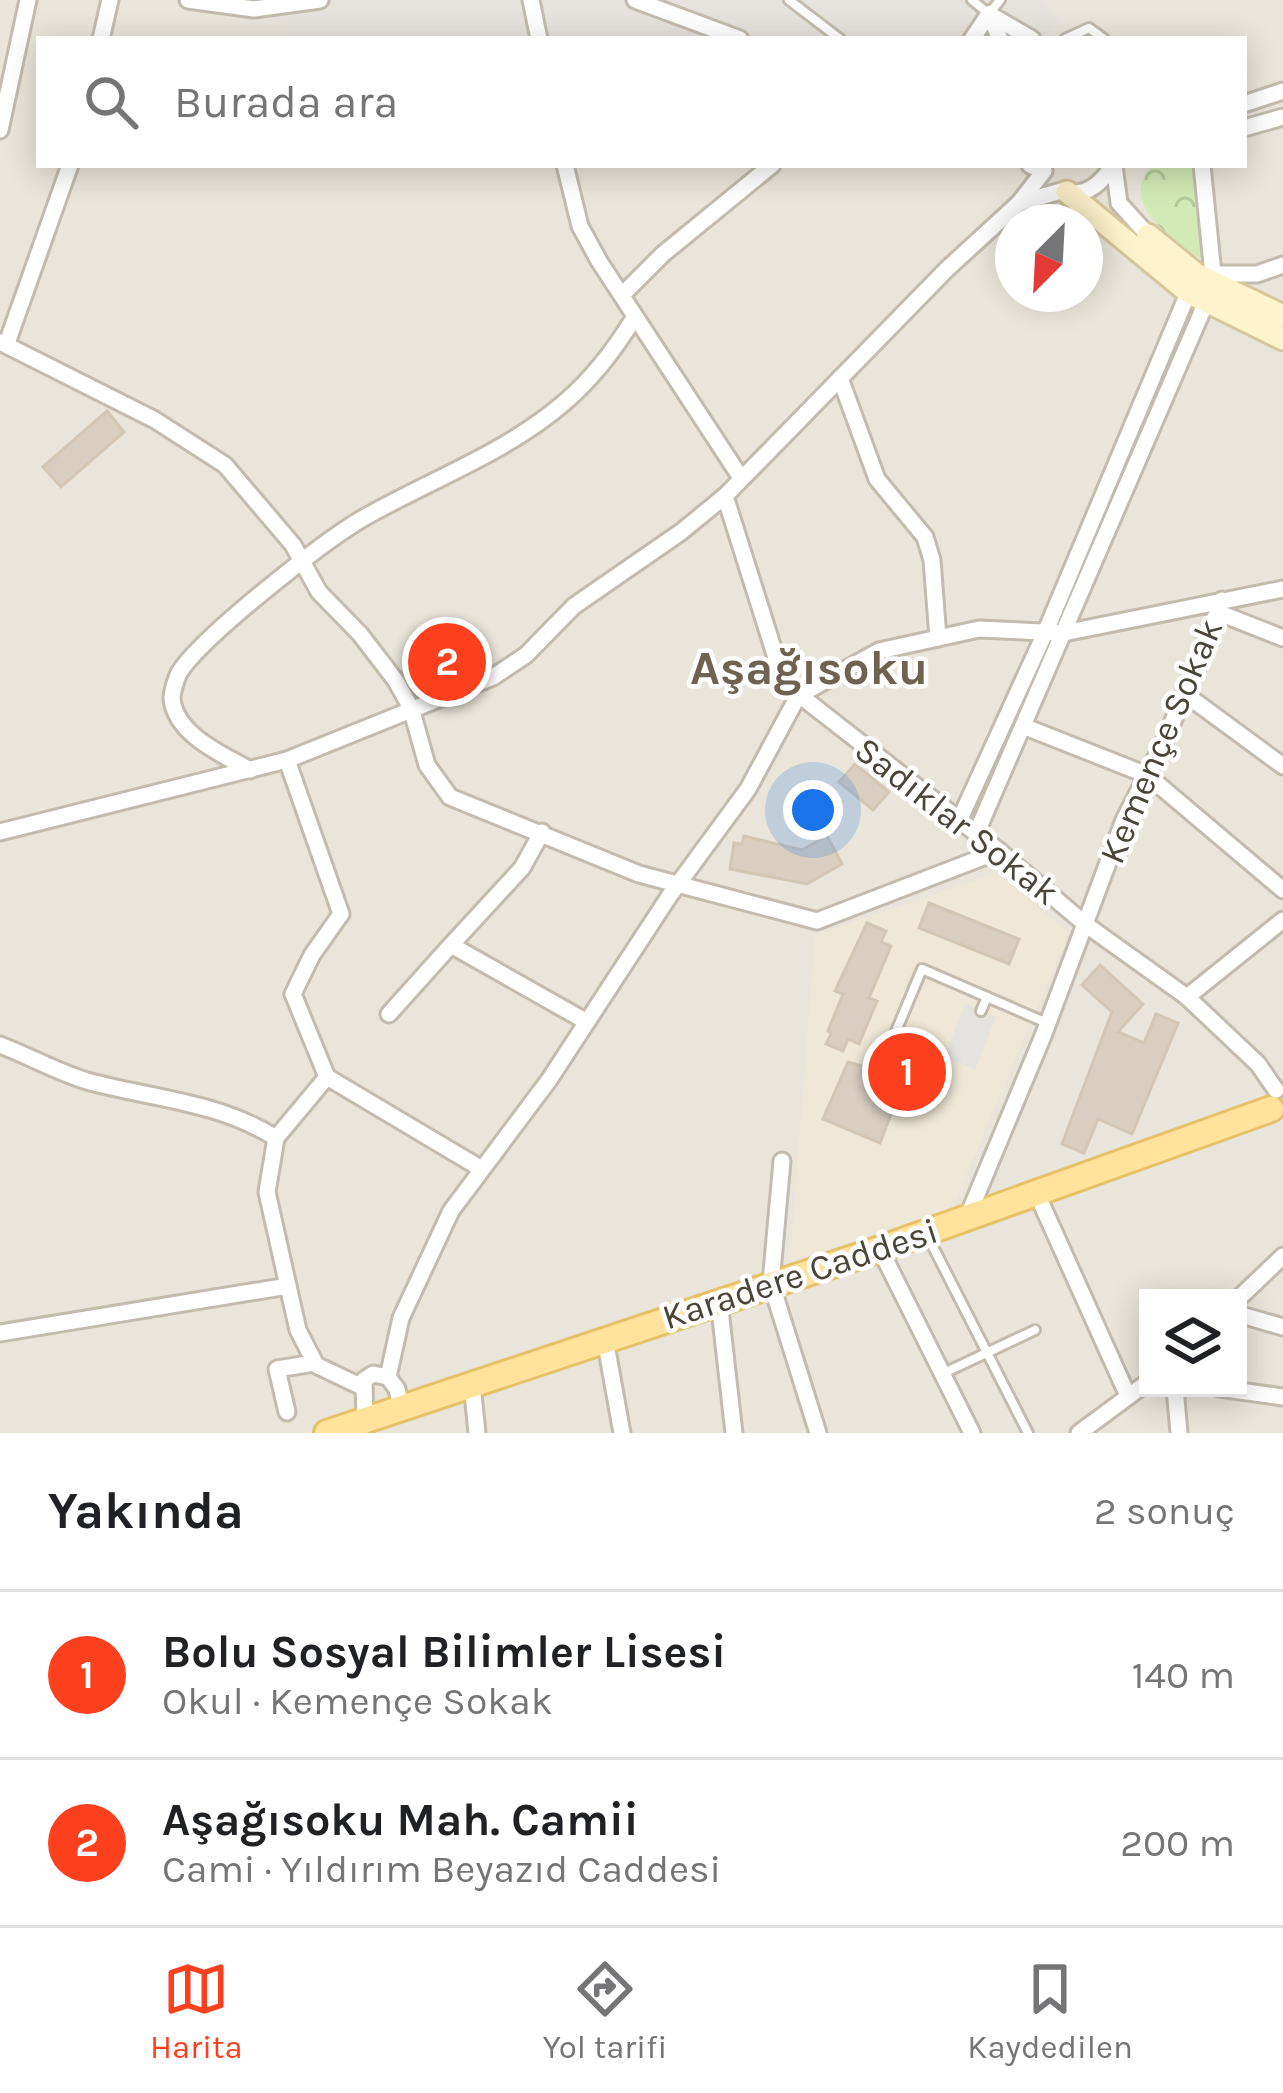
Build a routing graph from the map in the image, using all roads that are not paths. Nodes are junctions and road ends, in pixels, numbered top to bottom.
1 (28, 0) edge
2 (110, 0) edge
3 (188, 0) edge
4 (320, 0) edge
5 (531, 0) edge
6 (634, 0) edge
7 (789, 0) edge
8 (972, 0) edge
9 (1000, 0) edge
10 (988, 14) junction
11 (102, 36) edge
12 (538, 36) edge
13 (732, 36) edge
14 (836, 36) edge
15 (973, 36) edge
16 (999, 36) edge
17 (1027, 36) edge
18 (1072, 36) edge
19 (1100, 36) edge
20 (1283, 91) edge
21 (1247, 103) edge
22 (3, 106) edge
23 (1283, 117) edge
24 (1247, 127) edge
25 (0, 130) edge
26 (69, 168) edge
27 (566, 168) edge
28 (768, 168) edge
29 (1038, 168) edge
30 (1040, 168) edge
31 (1111, 168) edge
32 (1114, 168) edge
33 (1202, 168) edge
34 (1064, 192) junction
35 (1018, 203) junction
36 (1148, 235) joint
37 (1283, 265) edge
38 (1204, 286) junction
39 (622, 295) junction
40 (1283, 316) edge
41 (634, 318) junction
42 (1283, 339) edge
43 (3, 343) edge
44 (840, 378) junction
45 (741, 478) junction
46 (724, 496) junction
47 (302, 563) junction
48 (1283, 590) edge
49 (1219, 606) junction
50 (1064, 633) junction
51 (1045, 634) junction
52 (938, 638) junction
53 (1283, 638) edge
54 (1185, 694) junction
55 (798, 695) junction
56 (411, 708) junction
57 (1023, 726) junction
58 (286, 760) junction
59 (1283, 766) edge
60 (250, 770) junction
61 (1148, 775) junction
62 (959, 820) junction
63 (0, 832) edge
64 (542, 832) junction
65 (976, 834) junction
66 (999, 851) junction
67 (678, 884) junction
68 (1283, 890) edge
69 (1283, 920) edge
70 (1085, 924) junction
71 (451, 945) junction
72 (987, 997) junction
73 (1187, 997) junction
74 (981, 1011) dead end
75 (389, 1014) dead end
76 (587, 1022) junction
77 (1048, 1023) junction
78 (0, 1045) edge
79 (890, 1048) dead end
80 (327, 1077) junction
81 (1278, 1101) edge
82 (276, 1138) junction
83 (782, 1161) dead end
84 (480, 1168) junction
85 (1037, 1194) junction
86 (968, 1218) junction
87 (926, 1233) junction
88 (880, 1249) junction
89 (1283, 1256) edge
90 (771, 1283) junction
91 (288, 1286) junction
92 (1247, 1290) edge
93 (719, 1301) junction
94 (1247, 1317) edge
95 (1283, 1327) edge
96 (1035, 1330) dead end
97 (0, 1333) edge
98 (605, 1339) junction
99 (987, 1352) junction
100 (314, 1363) junction
101 (942, 1373) junction
102 (388, 1376) junction
103 (472, 1384) junction
104 (362, 1387) junction
105 (1139, 1388) edge
106 (1247, 1392) edge
107 (1128, 1396) junction
108 (1176, 1397) edge
109 (1283, 1397) edge
110 (401, 1408) junction
111 (287, 1412) dead end
112 (364, 1427) edge
113 (327, 1433) edge
114 (477, 1433) edge
115 (622, 1433) edge
116 (734, 1433) edge
117 (818, 1433) edge
118 (972, 1433) edge
119 (1028, 1433) edge
120 (1079, 1433) edge
121 (1179, 1433) edge

1 - 22 street
2 - 11 street
3 - 4 street
5 - 12 street
6 - 13 street
7 - 14 lane
8 - 10 lane
9 - 10 lane
10 - 15 street
10 - 16 street
10 - 17 street
18 - 19 lane
20 - 21 street
22 - 25 street
23 - 24 street
26 - 43 street
27 - 39 street
28 - 39 street
29 - 35 street
30 - 34 street
31 - 34 street
32 - 36 street
33 - 38 street
34 - 35 street
34 - 38 main road
35 - 44 street
36 - 38 main road
37 - 38 street
38 - 40 main road
38 - 42 main road
38 - 50 street
38 - 51 street
39 - 41 street
41 - 45 street
41 - 47 street
43 - 47 street
44 - 45 street
44 - 52 street
45 - 46 street
46 - 55 street, Sadıklar Sokak
46 - 56 street
47 - 56 street
47 - 60 street
48 - 49 street
49 - 50 street
49 - 53 street
49 - 54 street, Kemençe Sokak
50 - 51 street
50 - 57 street
51 - 52 street
51 - 62 street
52 - 55 street
54 - 59 street
54 - 61 street, Kemençe Sokak
55 - 62 street, Sadıklar Sokak
55 - 67 street
56 - 58 street
56 - 64 street
57 - 61 street
57 - 65 street
58 - 60 street
58 - 80 street
60 - 63 street
61 - 68 street
61 - 70 street, Kemençe Sokak
62 - 65 street, Sadıklar Sokak
64 - 67 street
64 - 71 street
65 - 66 street, Sadıklar Sokak
66 - 67 street
66 - 70 street, Sadıklar Sokak
67 - 76 street
69 - 73 street
70 - 73 street, Sadıklar Sokak
70 - 77 street, Kemençe Sokak
71 - 75 street
71 - 76 street
72 - 74 lane
72 - 77 lane
72 - 79 lane
73 - 81 street, Sadıklar Sokak
76 - 84 street
77 - 86 street, Kemençe Sokak
78 - 82 street
80 - 82 street
80 - 84 street
81 - 85 main road, Karadere Caddesi
82 - 91 street
83 - 90 street
84 - 102 street
85 - 86 main road, Karadere Caddesi
85 - 107 street
86 - 87 main road, Karadere Caddesi
87 - 88 main road, Karadere Caddesi
87 - 99 lane
88 - 90 main road, Karadere Caddesi
88 - 101 street
89 - 92 street
90 - 93 main road, Karadere Caddesi
90 - 117 street
91 - 97 street
91 - 100 street
93 - 98 main road, Karadere Caddesi
93 - 116 street
94 - 95 street
96 - 99 lane
98 - 103 main road, Karadere Caddesi
98 - 115 street
99 - 101 lane
99 - 119 lane
100 - 104 street
100 - 111 street
101 - 118 street
102 - 104 street
102 - 110 street
103 - 110 main road, Karadere Caddesi
103 - 114 street
104 - 112 street
105 - 107 street
106 - 109 street
107 - 120 street
108 - 121 street
110 - 112 main road, Karadere Caddesi
112 - 113 main road, Karadere Caddesi

